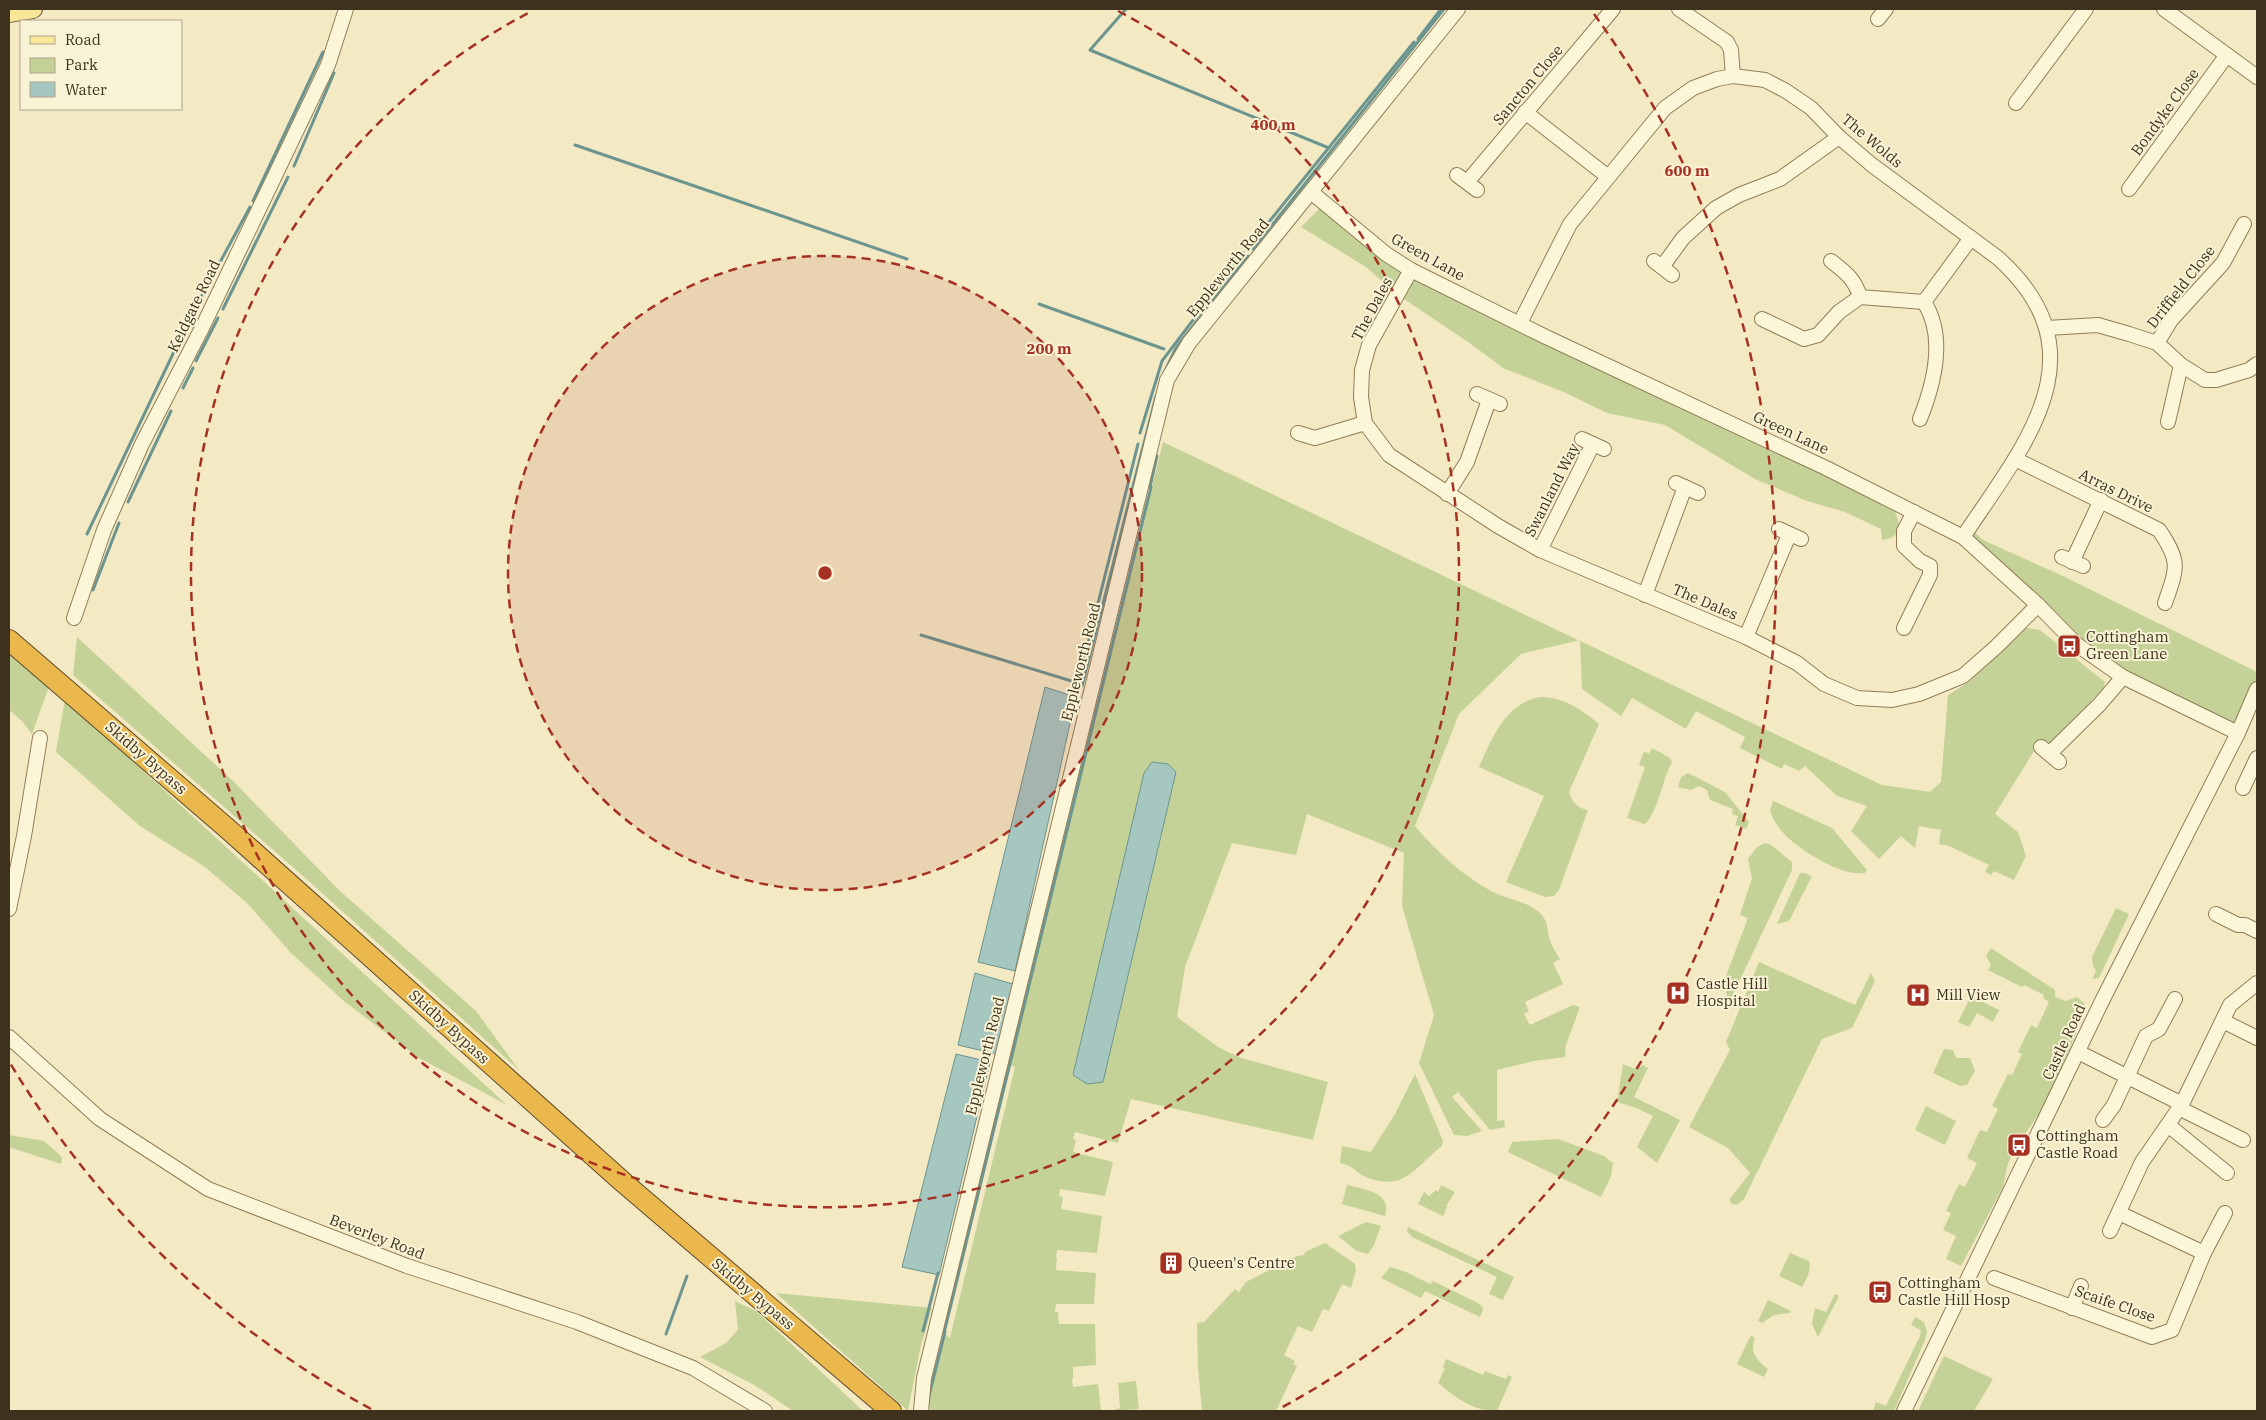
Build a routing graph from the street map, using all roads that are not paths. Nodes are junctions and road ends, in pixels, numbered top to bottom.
1 (33, 9) edge
2 (346, 9) edge
3 (1458, 9) edge
4 (1613, 9) edge
5 (1680, 9) edge
6 (2086, 9) edge
7 (2164, 9) edge
8 (9, 12) edge
9 (2227, 55) junction
10 (1733, 76) junction
11 (2257, 78) edge
12 (2014, 107) dead end
13 (1525, 112) junction
14 (1839, 137) junction
15 (1607, 176) junction
16 (1468, 182) dead end
17 (1311, 192) junction
18 (2126, 192) dead end
19 (2244, 224) dead end
20 (1971, 238) junction
21 (1830, 261) dead end
22 (1663, 268) dead end
23 (1411, 270) junction
24 (1860, 297) junction
25 (1924, 302) junction
26 (1520, 323) junction
27 (1767, 325) dead end
28 (2047, 328) junction
29 (2157, 343) junction
30 (2257, 364) edge
31 (2181, 365) junction
32 (1489, 399) dead end
33 (1918, 419) dead end
34 (1365, 423) junction
35 (2167, 423) dead end
36 (1298, 433) dead end
37 (1593, 444) dead end
38 (2015, 459) junction
39 (1698, 493) dead end
40 (1446, 494) junction
41 (2101, 500) junction
42 (1914, 512) junction
43 (1790, 534) dead end
44 (1963, 537) junction
45 (1540, 550) junction
46 (2072, 562) dead end
47 (1645, 594) junction
48 (2164, 603) dead end
49 (2038, 605) junction
50 (74, 618) dead end
51 (1904, 628) dead end
52 (1746, 637) junction
53 (9, 640) edge
54 (2123, 677) junction
55 (2257, 689) edge
56 (2238, 732) junction
57 (40, 738) dead end
58 (2050, 754) dead end
59 (2256, 762) edge
60 (2243, 788) dead end
61 (9, 909) edge
62 (2216, 914) dead end
63 (2257, 931) edge
64 (2257, 983) edge
65 (2175, 999) dead end
66 (2223, 1021) junction
67 (9, 1037) edge
68 (2257, 1038) edge
69 (2078, 1052) junction
70 (2127, 1076) junction
71 (2181, 1106) junction
72 (2103, 1120) dead end
73 (2168, 1125) junction
74 (2243, 1140) dead end
75 (2227, 1173) dead end
76 (2119, 1213) junction
77 (2225, 1213) dead end
78 (2110, 1231) dead end
79 (2204, 1252) junction
80 (1994, 1278) dead end
81 (2081, 1286) dead end
82 (2072, 1308) junction
83 (884, 1405) edge
84 (765, 1411) edge
85 (921, 1411) edge
86 (1904, 1411) edge

1 - 8 main road
2 - 50 street, Keldgate Road
3 - 17 street, Eppleworth Road
4 - 13 street, Sancton Close
5 - 10 street
6 - 12 street
7 - 9 street
9 - 11 street
9 - 18 street, Bondyke Close
10 - 14 street, The Wolds
10 - 15 street, The Wolds
13 - 15 street
13 - 16 street, Sancton Close
14 - 20 street, The Wolds
14 - 22 street
15 - 26 street, The Wolds
17 - 23 street, Green Lane
17 - 85 street, Eppleworth Road
19 - 29 street, Driffield Close
20 - 25 street
20 - 28 street, The Wolds
21 - 24 street
23 - 26 street, Green Lane
23 - 34 street, The Dales
24 - 25 street
24 - 27 street
25 - 33 street
26 - 42 street, Green Lane
28 - 29 street
28 - 38 street, The Wolds
29 - 31 street
30 - 31 street
31 - 35 street
32 - 40 street
34 - 36 street
34 - 40 street, The Dales
37 - 45 street, Swanland Way
38 - 41 street, Arras Drive
38 - 44 street, The Wolds
39 - 47 street
40 - 45 street, The Dales
41 - 46 street
41 - 48 street, Arras Drive
42 - 44 street, Green Lane
42 - 51 street
43 - 52 street
44 - 49 street, Green Lane
45 - 47 street, The Dales
47 - 52 street, The Dales
49 - 52 street, The Dales
49 - 54 street, Green Lane
53 - 83 highway, Skidby Bypass
54 - 56 street, Green Lane
54 - 58 street
55 - 56 street, Castle Road
56 - 69 street, Castle Road
57 - 61 street
59 - 60 street
62 - 63 street
64 - 66 street
65 - 70 street
66 - 68 street
66 - 71 street
67 - 84 street, Beverley Road
69 - 70 street
69 - 86 street, Castle Road
70 - 71 street
70 - 72 street
71 - 73 street
71 - 74 street
73 - 75 street
73 - 76 street
76 - 78 street
76 - 79 street
77 - 79 street, Scaife Close
79 - 82 street, Scaife Close
80 - 82 street, Scaife Close
81 - 82 street

